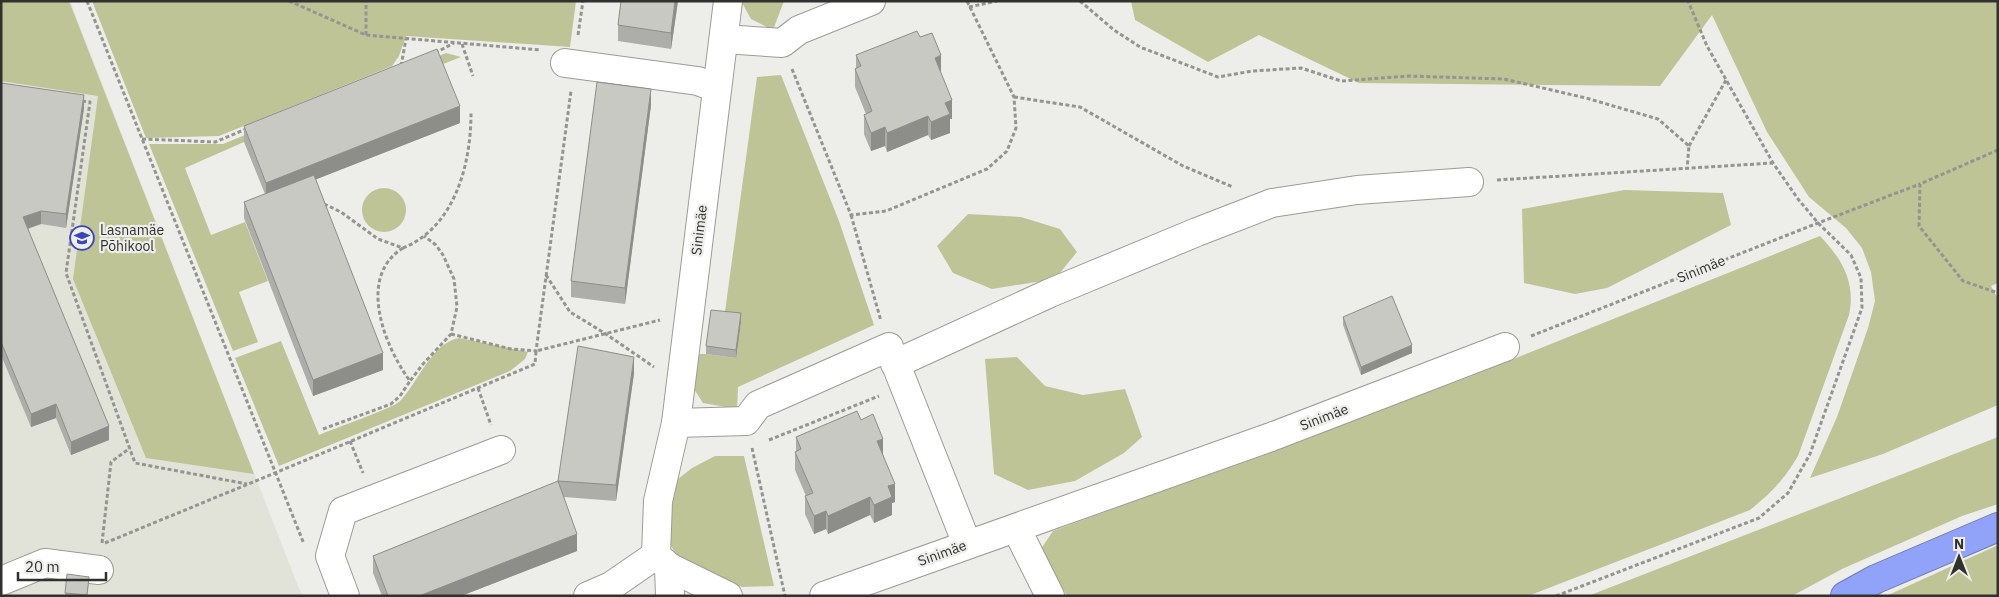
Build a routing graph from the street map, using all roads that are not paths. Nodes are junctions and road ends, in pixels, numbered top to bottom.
1 (728, 1) edge
2 (871, 1) edge
3 (724, 39) junction
4 (572, 60) road end
5 (716, 88) junction
6 (1469, 182) road end
7 (1505, 347) road end
8 (896, 366) junction
9 (676, 423) junction
10 (501, 450) road end
11 (1998, 527) edge
12 (1016, 528) junction
13 (967, 544) junction
14 (662, 561) junction
15 (99, 570) dead end
16 (1, 581) edge
17 (345, 596) edge
18 (588, 596) edge
19 (670, 596) edge
20 (728, 596) edge
21 (824, 596) edge
22 (1050, 596) edge
23 (1845, 596) edge

1 - 3 street, Sinimäe
2 - 3 street
3 - 5 street, Sinimäe
4 - 5 street
5 - 9 street, Sinimäe
6 - 8 street
7 - 12 street, Sinimäe
8 - 9 street
8 - 13 street
9 - 14 street, Sinimäe
10 - 17 street
11 - 23 highway
12 - 13 street, Sinimäe
12 - 22 street
13 - 21 street, Sinimäe
14 - 18 street
14 - 19 street, Sinimäe
14 - 20 street
15 - 16 street

